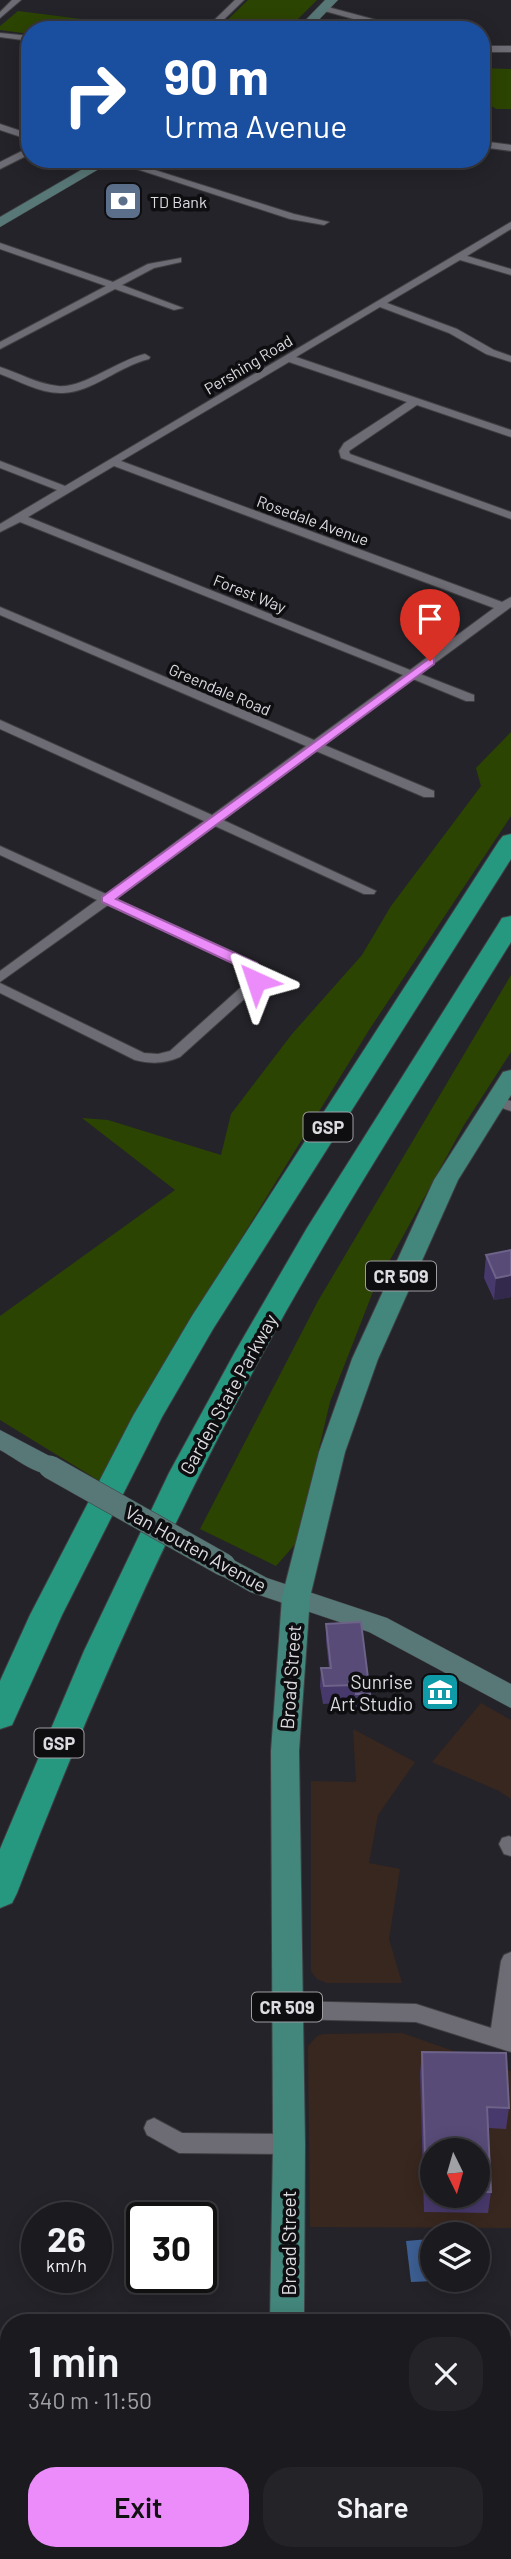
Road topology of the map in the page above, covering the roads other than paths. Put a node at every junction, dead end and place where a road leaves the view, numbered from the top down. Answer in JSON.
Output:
{"nodes":[{"id":1,"x":17,"y":0,"type":"edge"},
{"id":2,"x":240,"y":0,"type":"edge"},
{"id":3,"x":328,"y":4,"type":"edge"},
{"id":4,"x":0,"y":16,"type":"edge"},
{"id":5,"x":218,"y":21,"type":"edge"},
{"id":6,"x":311,"y":21,"type":"edge"},
{"id":7,"x":376,"y":21,"type":"edge"},
{"id":8,"x":0,"y":35,"type":"edge"},
{"id":9,"x":21,"y":38,"type":"edge"},
{"id":10,"x":490,"y":49,"type":"edge"},
{"id":11,"x":511,"y":49,"type":"edge"},
{"id":12,"x":0,"y":127,"type":"edge"},
{"id":13,"x":21,"y":134,"type":"edge"},
{"id":14,"x":490,"y":145,"type":"edge"},
{"id":15,"x":511,"y":148,"type":"edge"},
{"id":16,"x":21,"y":155,"type":"edge"},
{"id":17,"x":0,"y":166,"type":"edge"},
{"id":18,"x":95,"y":168,"type":"edge"},
{"id":19,"x":138,"y":168,"type":"edge"},
{"id":20,"x":324,"y":222,"type":"dead end"},
{"id":21,"x":0,"y":223,"type":"edge"},
{"id":22,"x":511,"y":225,"type":"edge"},
{"id":23,"x":0,"y":246,"type":"edge"},
{"id":24,"x":458,"y":256,"type":"junction"},
{"id":25,"x":178,"y":260,"type":"dead end"},
{"id":26,"x":511,"y":272,"type":"edge"},
{"id":27,"x":114,"y":285,"type":"junction"},
{"id":28,"x":380,"y":304,"type":"junction"},
{"id":29,"x":178,"y":308,"type":"dead end"},
{"id":30,"x":0,"y":346,"type":"edge"},
{"id":31,"x":145,"y":357,"type":"dead end"},
{"id":32,"x":288,"y":358,"type":"junction"},
{"id":33,"x":511,"y":359,"type":"edge"},
{"id":34,"x":0,"y":370,"type":"edge"},
{"id":35,"x":416,"y":401,"type":"junction"},
{"id":36,"x":511,"y":434,"type":"edge"},
{"id":37,"x":113,"y":462,"type":"junction"},
{"id":38,"x":0,"y":464,"type":"edge"},
{"id":39,"x":66,"y":490,"type":"junction"},
{"id":40,"x":511,"y":516,"type":"edge"},
{"id":41,"x":19,"y":517,"type":"junction"},
{"id":42,"x":0,"y":528,"type":"edge"},
{"id":43,"x":507,"y":604,"type":"edge"},
{"id":44,"x":0,"y":611,"type":"edge"},
{"id":45,"x":412,"y":675,"type":"junction"},
{"id":46,"x":470,"y":698,"type":"dead end"},
{"id":47,"x":0,"y":724,"type":"edge"},
{"id":48,"x":314,"y":747,"type":"junction"},
{"id":49,"x":429,"y":794,"type":"dead end"},
{"id":50,"x":213,"y":821,"type":"junction"},
{"id":51,"x":511,"y":841,"type":"edge"},
{"id":52,"x":0,"y":850,"type":"edge"},
{"id":53,"x":369,"y":891,"type":"dead end"},
{"id":54,"x":107,"y":900,"type":"junction"},
{"id":55,"x":511,"y":923,"type":"edge"},
{"id":56,"x":0,"y":978,"type":"edge"},
{"id":57,"x":0,"y":987,"type":"edge"},
{"id":58,"x":187,"y":1044,"type":"joint"},
{"id":59,"x":511,"y":1077,"type":"edge"},
{"id":60,"x":503,"y":1104,"type":"edge"},
{"id":61,"x":0,"y":1439,"type":"edge"},
{"id":62,"x":296,"y":1597,"type":"junction"},
{"id":63,"x":511,"y":1697,"type":"edge"},
{"id":64,"x":0,"y":1716,"type":"edge"},
{"id":65,"x":0,"y":1893,"type":"edge"},
{"id":66,"x":511,"y":1961,"type":"edge"},
{"id":67,"x":287,"y":2010,"type":"junction"},
{"id":68,"x":505,"y":2041,"type":"edge"},
{"id":69,"x":154,"y":2128,"type":"dead end"},
{"id":70,"x":289,"y":2144,"type":"junction"},
{"id":71,"x":287,"y":2314,"type":"edge"}],
"edges":[{"from":1,"to":4,"type":"street"},
{"from":2,"to":5,"type":"street"},
{"from":3,"to":6,"type":"main road"},
{"from":3,"to":7,"type":"street"},
{"from":8,"to":9,"type":"street"},
{"from":10,"to":11,"type":"street"},
{"from":12,"to":13,"type":"street"},
{"from":14,"to":15,"type":"street"},
{"from":16,"to":17,"type":"street"},
{"from":18,"to":21,"type":"main road"},
{"from":19,"to":20,"type":"street"},
{"from":22,"to":24,"type":"street","name":"Pershing Road"},
{"from":23,"to":27,"type":"street"},
{"from":24,"to":26,"type":"street"},
{"from":24,"to":28,"type":"street","name":"Pershing Road"},
{"from":25,"to":27,"type":"street"},
{"from":27,"to":29,"type":"street"},
{"from":27,"to":30,"type":"street"},
{"from":28,"to":32,"type":"street","name":"Pershing Road"},
{"from":28,"to":33,"type":"street"},
{"from":31,"to":34,"type":"street"},
{"from":32,"to":35,"type":"street"},
{"from":32,"to":37,"type":"street","name":"Pershing Road"},
{"from":35,"to":36,"type":"street"},
{"from":35,"to":40,"type":"street"},
{"from":37,"to":39,"type":"street","name":"Pershing Road"},
{"from":37,"to":43,"type":"street","name":"Rosedale Avenue"},
{"from":38,"to":39,"type":"street"},
{"from":39,"to":41,"type":"street","name":"Pershing Road"},
{"from":41,"to":42,"type":"street","name":"Pershing Road"},
{"from":41,"to":45,"type":"street","name":"Forest Way"},
{"from":43,"to":45,"type":"street"},
{"from":44,"to":48,"type":"street","name":"Greendale Road"},
{"from":45,"to":46,"type":"street","name":"Forest Way"},
{"from":45,"to":48,"type":"street"},
{"from":47,"to":50,"type":"street"},
{"from":48,"to":49,"type":"street","name":"Greendale Road"},
{"from":48,"to":50,"type":"street"},
{"from":50,"to":53,"type":"street"},
{"from":50,"to":54,"type":"street"},
{"from":51,"to":64,"type":"highway","number":"GSP"},
{"from":52,"to":54,"type":"street"},
{"from":54,"to":56,"type":"street"},
{"from":54,"to":58,"type":"street"},
{"from":55,"to":65,"type":"highway","name":"Garden State Parkway","number":"GSP"},
{"from":57,"to":58,"type":"street"},
{"from":59,"to":60,"type":"main road","name":"Broad Street","number":"CR 509"},
{"from":60,"to":62,"type":"main road","name":"Broad Street","number":"CR 509"},
{"from":61,"to":62,"type":"main road","name":"Van Houten Avenue","bridge":true},
{"from":62,"to":63,"type":"main road","name":"Van Houten Avenue"},
{"from":62,"to":67,"type":"main road","name":"Broad Street","number":"CR 509"},
{"from":66,"to":68,"type":"street"},
{"from":67,"to":68,"type":"street"},
{"from":67,"to":70,"type":"main road","name":"Broad Street","number":"CR 509"},
{"from":69,"to":70,"type":"street"},
{"from":70,"to":71,"type":"main road","name":"Broad Street","number":"CR 509"}]}
